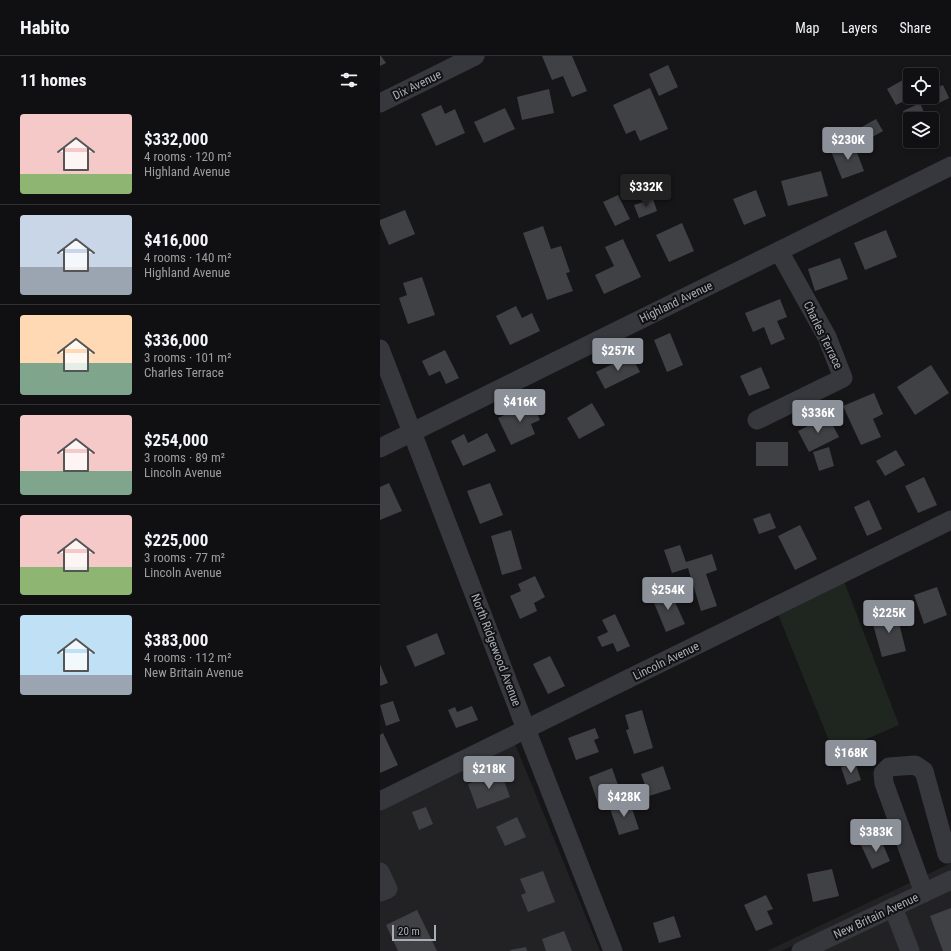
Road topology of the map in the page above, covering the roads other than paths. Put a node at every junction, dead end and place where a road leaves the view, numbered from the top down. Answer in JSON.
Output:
{"nodes":[{"id":1,"x":475,"y":56,"type":"edge"},
{"id":2,"x":380,"y":102,"type":"edge"},
{"id":3,"x":951,"y":166,"type":"edge"},
{"id":4,"x":779,"y":251,"type":"junction"},
{"id":5,"x":380,"y":349,"type":"edge"},
{"id":6,"x":757,"y":420,"type":"dead end"},
{"id":7,"x":412,"y":432,"type":"junction"},
{"id":8,"x":380,"y":448,"type":"edge"},
{"id":9,"x":951,"y":520,"type":"edge"},
{"id":10,"x":526,"y":729,"type":"junction"},
{"id":11,"x":380,"y":801,"type":"edge"},
{"id":12,"x":947,"y":854,"type":"dead end"},
{"id":13,"x":380,"y":872,"type":"edge"},
{"id":14,"x":951,"y":880,"type":"edge"},
{"id":15,"x":380,"y":892,"type":"edge"},
{"id":16,"x":924,"y":893,"type":"junction"},
{"id":17,"x":893,"y":908,"type":"junction"},
{"id":18,"x":613,"y":951,"type":"edge"},
{"id":19,"x":801,"y":951,"type":"edge"},
{"id":20,"x":910,"y":951,"type":"edge"}],
"edges":[{"from":1,"to":2,"type":"street","name":"Dix Avenue"},
{"from":3,"to":4,"type":"street","name":"Highland Avenue"},
{"from":4,"to":6,"type":"street","name":"Charles Terrace"},
{"from":4,"to":7,"type":"street","name":"Highland Avenue"},
{"from":5,"to":7,"type":"street","name":"North Ridgewood Avenue"},
{"from":7,"to":8,"type":"street","name":"Highland Avenue"},
{"from":7,"to":10,"type":"street","name":"North Ridgewood Avenue"},
{"from":9,"to":10,"type":"street","name":"Lincoln Avenue"},
{"from":10,"to":11,"type":"street","name":"Lincoln Avenue"},
{"from":10,"to":18,"type":"street","name":"North Ridgewood Avenue"},
{"from":12,"to":16,"type":"street"},
{"from":13,"to":15,"type":"street"},
{"from":14,"to":16,"type":"street","name":"New Britain Avenue"},
{"from":16,"to":17,"type":"street","name":"New Britain Avenue"},
{"from":17,"to":19,"type":"street","name":"New Britain Avenue"},
{"from":17,"to":20,"type":"street"}]}
